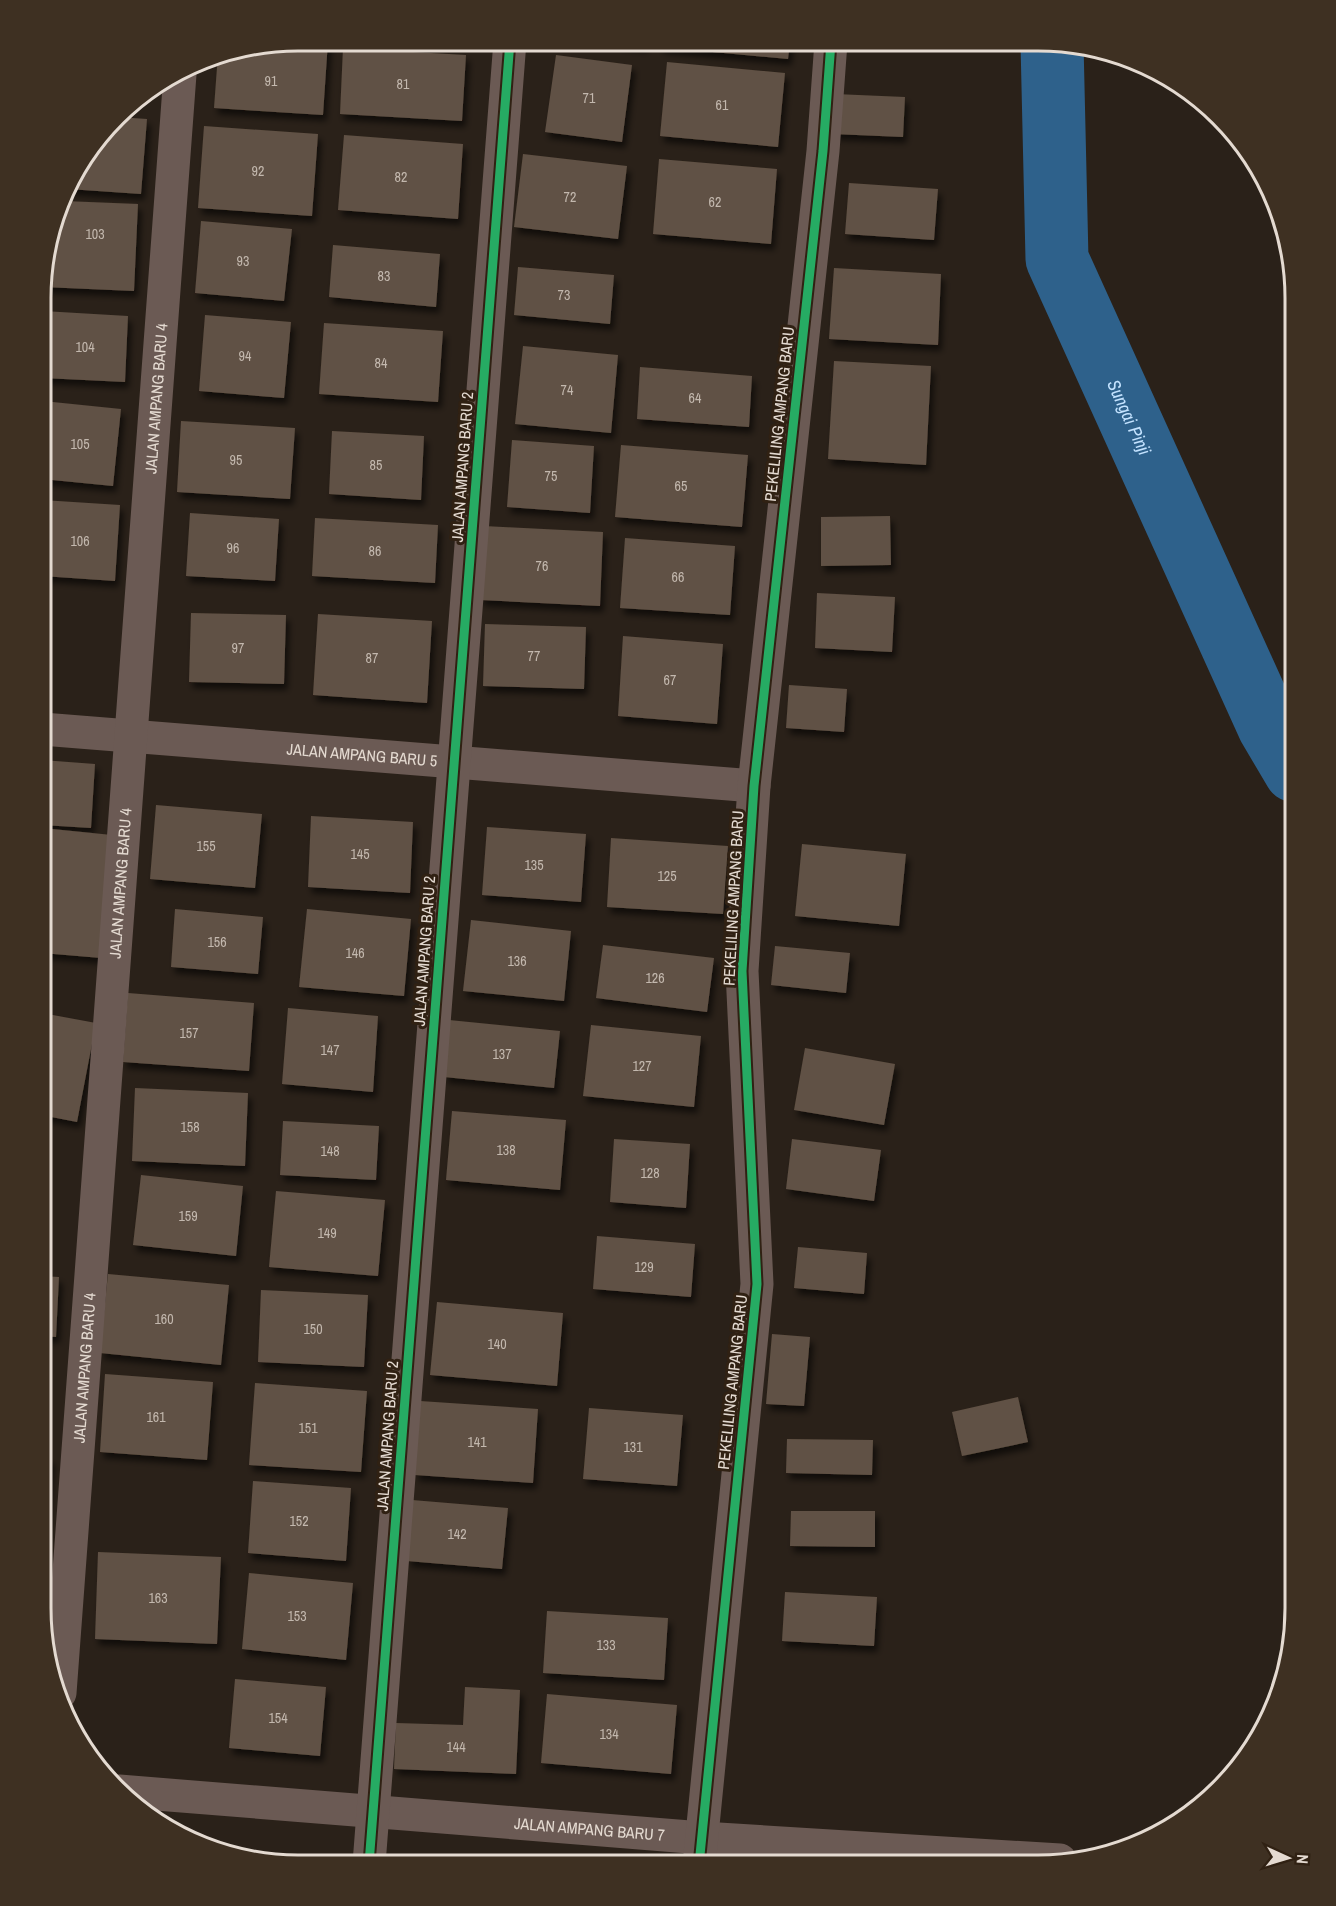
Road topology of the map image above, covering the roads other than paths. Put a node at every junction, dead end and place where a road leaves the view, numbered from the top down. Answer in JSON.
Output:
{"nodes":[{"id":1,"x":509,"y":51,"type":"edge"},
{"id":2,"x":830,"y":51,"type":"edge"},
{"id":3,"x":179,"y":81,"type":"edge"},
{"id":4,"x":51,"y":730,"type":"edge"},
{"id":5,"x":131,"y":736,"type":"junction"},
{"id":6,"x":454,"y":762,"type":"junction"},
{"id":7,"x":754,"y":786,"type":"junction"},
{"id":8,"x":61,"y":1679,"type":"edge"},
{"id":9,"x":133,"y":1792,"type":"edge"},
{"id":10,"x":373,"y":1810,"type":"junction"},
{"id":11,"x":701,"y":1851,"type":"edge"},
{"id":12,"x":370,"y":1855,"type":"edge"},
{"id":13,"x":861,"y":1855,"type":"edge"}],
"edges":[{"from":1,"to":6,"type":"street","name":"JALAN AMPANG BARU 2"},
{"from":2,"to":7,"type":"street","name":"PEKELILING AMPANG BARU"},
{"from":3,"to":5,"type":"street","name":"JALAN AMPANG BARU 4"},
{"from":4,"to":5,"type":"street","name":"JALAN AMPANG BARU 5"},
{"from":5,"to":6,"type":"street","name":"JALAN AMPANG BARU 5"},
{"from":5,"to":8,"type":"street","name":"JALAN AMPANG BARU 4"},
{"from":6,"to":7,"type":"street","name":"JALAN AMPANG BARU 5"},
{"from":6,"to":10,"type":"street","name":"JALAN AMPANG BARU 2"},
{"from":7,"to":11,"type":"street","name":"PEKELILING AMPANG BARU"},
{"from":9,"to":10,"type":"street","name":"JALAN AMPANG BARU 7"},
{"from":10,"to":11,"type":"street","name":"JALAN AMPANG BARU 7"},
{"from":10,"to":12,"type":"street","name":"JALAN AMPANG BARU 2"},
{"from":11,"to":13,"type":"street","name":"JALAN AMPANG BARU 7"}]}
